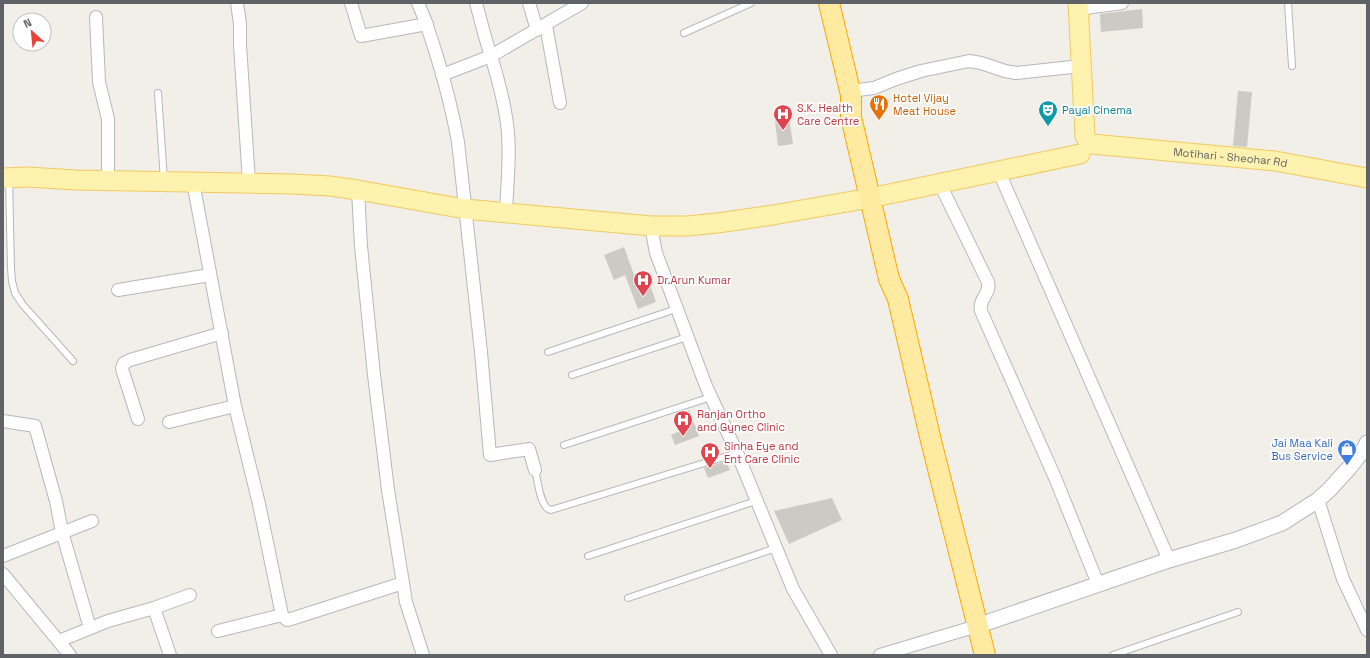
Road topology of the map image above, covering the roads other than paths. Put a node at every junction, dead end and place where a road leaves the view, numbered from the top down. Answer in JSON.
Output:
{"nodes":[{"id":1,"x":237,"y":3,"type":"edge"},
{"id":2,"x":351,"y":3,"type":"edge"},
{"id":3,"x":418,"y":3,"type":"edge"},
{"id":4,"x":476,"y":3,"type":"edge"},
{"id":5,"x":529,"y":3,"type":"edge"},
{"id":6,"x":582,"y":3,"type":"edge"},
{"id":7,"x":751,"y":3,"type":"edge"},
{"id":8,"x":829,"y":3,"type":"edge"},
{"id":9,"x":1122,"y":3,"type":"edge"},
{"id":10,"x":1288,"y":3,"type":"edge"},
{"id":11,"x":1083,"y":6,"type":"edge"},
{"id":12,"x":96,"y":17,"type":"dead end"},
{"id":13,"x":427,"y":24,"type":"junction"},
{"id":14,"x":542,"y":27,"type":"junction"},
{"id":15,"x":684,"y":33,"type":"dead end"},
{"id":16,"x":491,"y":56,"type":"junction"},
{"id":17,"x":1081,"y":66,"type":"junction"},
{"id":18,"x":1292,"y":66,"type":"dead end"},
{"id":19,"x":442,"y":75,"type":"junction"},
{"id":20,"x":158,"y":93,"type":"dead end"},
{"id":21,"x":850,"y":93,"type":"junction"},
{"id":22,"x":560,"y":103,"type":"dead end"},
{"id":23,"x":1086,"y":145,"type":"junction"},
{"id":24,"x":999,"y":172,"type":"junction"},
{"id":25,"x":6,"y":178,"type":"edge"},
{"id":26,"x":1367,"y":178,"type":"edge"},
{"id":27,"x":108,"y":180,"type":"junction"},
{"id":28,"x":164,"y":182,"type":"junction"},
{"id":29,"x":193,"y":182,"type":"junction"},
{"id":30,"x":249,"y":182,"type":"junction"},
{"id":31,"x":940,"y":184,"type":"junction"},
{"id":32,"x":358,"y":190,"type":"junction"},
{"id":33,"x":876,"y":197,"type":"junction"},
{"id":34,"x":465,"y":209,"type":"junction"},
{"id":35,"x":506,"y":213,"type":"junction"},
{"id":36,"x":651,"y":226,"type":"junction"},
{"id":37,"x":210,"y":275,"type":"junction"},
{"id":38,"x":118,"y":290,"type":"dead end"},
{"id":39,"x":676,"y":309,"type":"junction"},
{"id":40,"x":222,"y":333,"type":"junction"},
{"id":41,"x":687,"y":337,"type":"junction"},
{"id":42,"x":548,"y":352,"type":"dead end"},
{"id":43,"x":73,"y":361,"type":"dead end"},
{"id":44,"x":572,"y":375,"type":"dead end"},
{"id":45,"x":711,"y":397,"type":"junction"},
{"id":46,"x":235,"y":406,"type":"junction"},
{"id":47,"x":138,"y":419,"type":"dead end"},
{"id":48,"x":3,"y":421,"type":"edge"},
{"id":49,"x":170,"y":422,"type":"dead end"},
{"id":50,"x":564,"y":445,"type":"dead end"},
{"id":51,"x":1366,"y":446,"type":"edge"},
{"id":52,"x":737,"y":453,"type":"junction"},
{"id":53,"x":535,"y":470,"type":"joint"},
{"id":54,"x":1318,"y":500,"type":"junction"},
{"id":55,"x":756,"y":501,"type":"junction"},
{"id":56,"x":92,"y":521,"type":"dead end"},
{"id":57,"x":62,"y":532,"type":"junction"},
{"id":58,"x":776,"y":548,"type":"junction"},
{"id":59,"x":3,"y":556,"type":"edge"},
{"id":60,"x":588,"y":556,"type":"dead end"},
{"id":61,"x":1169,"y":560,"type":"junction"},
{"id":62,"x":3,"y":574,"type":"edge"},
{"id":63,"x":403,"y":583,"type":"junction"},
{"id":64,"x":1098,"y":584,"type":"junction"},
{"id":65,"x":190,"y":595,"type":"dead end"},
{"id":66,"x":628,"y":598,"type":"dead end"},
{"id":67,"x":154,"y":608,"type":"junction"},
{"id":68,"x":1238,"y":612,"type":"dead end"},
{"id":69,"x":282,"y":615,"type":"junction"},
{"id":70,"x":977,"y":626,"type":"junction"},
{"id":71,"x":90,"y":628,"type":"junction"},
{"id":72,"x":1367,"y":630,"type":"edge"},
{"id":73,"x":218,"y":631,"type":"dead end"},
{"id":74,"x":58,"y":641,"type":"junction"},
{"id":75,"x":419,"y":653,"type":"edge"},
{"id":76,"x":70,"y":655,"type":"edge"},
{"id":77,"x":170,"y":655,"type":"edge"},
{"id":78,"x":831,"y":655,"type":"edge"},
{"id":79,"x":880,"y":655,"type":"edge"},
{"id":80,"x":985,"y":655,"type":"edge"},
{"id":81,"x":1113,"y":655,"type":"edge"}],
"edges":[{"from":1,"to":30,"type":"street"},
{"from":2,"to":13,"type":"street"},
{"from":3,"to":13,"type":"street"},
{"from":4,"to":16,"type":"street"},
{"from":5,"to":14,"type":"street"},
{"from":6,"to":14,"type":"street"},
{"from":7,"to":15,"type":"lane"},
{"from":8,"to":21,"type":"highway"},
{"from":9,"to":11,"type":"street"},
{"from":10,"to":18,"type":"lane"},
{"from":11,"to":17,"type":"main road"},
{"from":12,"to":27,"type":"street"},
{"from":13,"to":19,"type":"street"},
{"from":14,"to":16,"type":"street"},
{"from":14,"to":22,"type":"street"},
{"from":16,"to":19,"type":"street"},
{"from":16,"to":35,"type":"street"},
{"from":17,"to":21,"type":"street"},
{"from":17,"to":23,"type":"main road"},
{"from":19,"to":34,"type":"street"},
{"from":20,"to":28,"type":"lane"},
{"from":21,"to":33,"type":"highway"},
{"from":23,"to":24,"type":"main road","name":"Motihari - Sheohar Rd"},
{"from":23,"to":26,"type":"main road","name":"Motihari - Sheohar Rd"},
{"from":24,"to":31,"type":"main road","name":"Motihari - Sheohar Rd"},
{"from":24,"to":61,"type":"street"},
{"from":25,"to":27,"type":"main road","name":"Motihari - Sheohar Rd"},
{"from":25,"to":43,"type":"lane"},
{"from":27,"to":28,"type":"main road","name":"Motihari - Sheohar Rd"},
{"from":28,"to":29,"type":"main road","name":"Motihari - Sheohar Rd"},
{"from":29,"to":30,"type":"main road","name":"Motihari - Sheohar Rd"},
{"from":29,"to":37,"type":"street"},
{"from":30,"to":32,"type":"main road","name":"Motihari - Sheohar Rd"},
{"from":31,"to":33,"type":"main road","name":"Motihari - Sheohar Rd"},
{"from":31,"to":64,"type":"street"},
{"from":32,"to":34,"type":"main road","name":"Motihari - Sheohar Rd"},
{"from":32,"to":63,"type":"street"},
{"from":33,"to":36,"type":"main road","name":"Motihari - Sheohar Rd"},
{"from":33,"to":70,"type":"highway"},
{"from":34,"to":35,"type":"main road","name":"Motihari - Sheohar Rd"},
{"from":34,"to":53,"type":"street"},
{"from":35,"to":36,"type":"main road","name":"Motihari - Sheohar Rd"},
{"from":36,"to":39,"type":"street"},
{"from":37,"to":38,"type":"street"},
{"from":37,"to":40,"type":"street"},
{"from":39,"to":41,"type":"street"},
{"from":39,"to":42,"type":"lane"},
{"from":40,"to":46,"type":"street"},
{"from":40,"to":47,"type":"street"},
{"from":41,"to":44,"type":"lane"},
{"from":41,"to":45,"type":"street"},
{"from":45,"to":50,"type":"lane"},
{"from":45,"to":52,"type":"street"},
{"from":46,"to":49,"type":"street"},
{"from":46,"to":69,"type":"street"},
{"from":48,"to":57,"type":"street"},
{"from":51,"to":54,"type":"street"},
{"from":52,"to":53,"type":"lane"},
{"from":52,"to":55,"type":"street"},
{"from":54,"to":61,"type":"street"},
{"from":54,"to":72,"type":"street"},
{"from":55,"to":58,"type":"street"},
{"from":55,"to":60,"type":"lane"},
{"from":56,"to":57,"type":"street"},
{"from":57,"to":59,"type":"street"},
{"from":57,"to":71,"type":"street"},
{"from":58,"to":66,"type":"lane"},
{"from":58,"to":78,"type":"street"},
{"from":61,"to":64,"type":"street"},
{"from":62,"to":74,"type":"street"},
{"from":63,"to":69,"type":"street"},
{"from":63,"to":75,"type":"street"},
{"from":64,"to":70,"type":"street"},
{"from":65,"to":67,"type":"street"},
{"from":67,"to":71,"type":"street"},
{"from":67,"to":77,"type":"street"},
{"from":68,"to":81,"type":"lane"},
{"from":69,"to":73,"type":"street"},
{"from":70,"to":79,"type":"street"},
{"from":70,"to":80,"type":"highway"},
{"from":71,"to":74,"type":"street"},
{"from":74,"to":76,"type":"street"}]}
